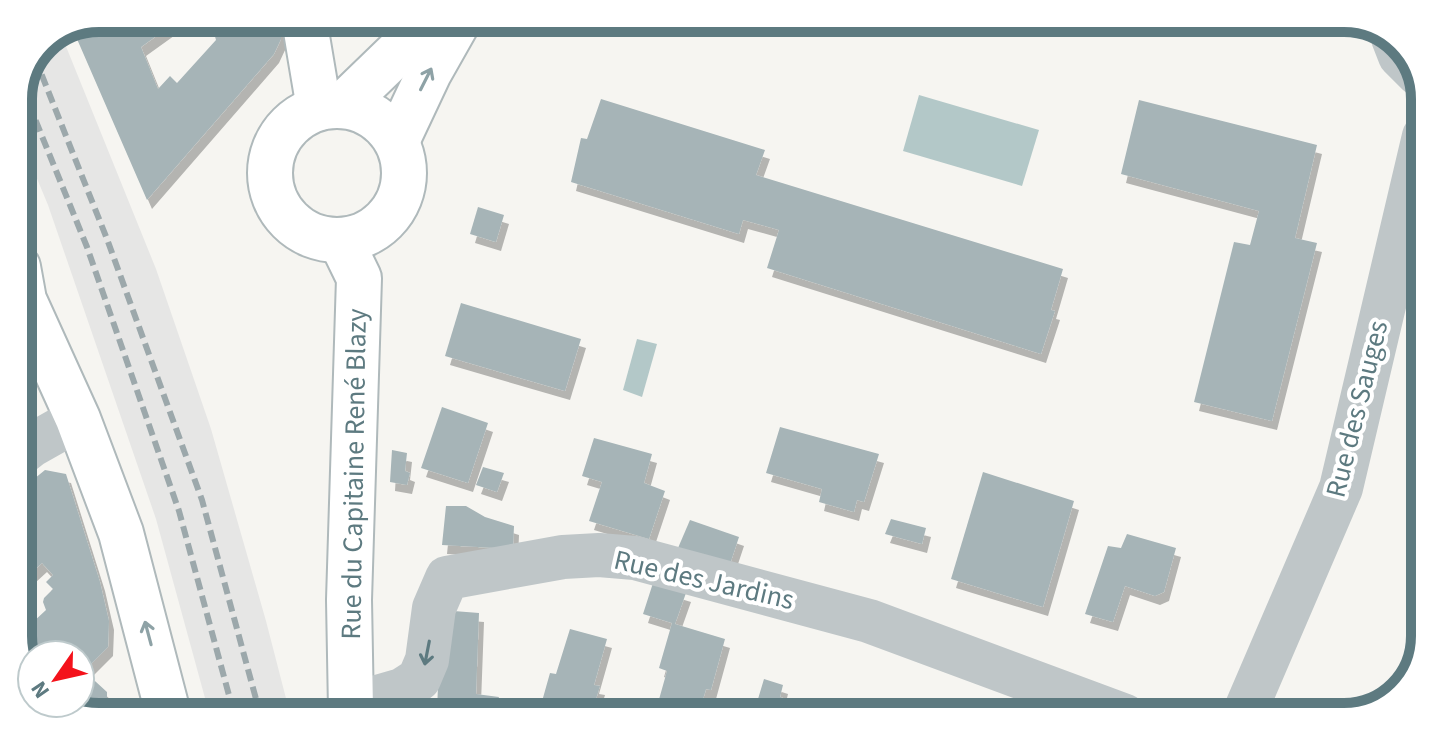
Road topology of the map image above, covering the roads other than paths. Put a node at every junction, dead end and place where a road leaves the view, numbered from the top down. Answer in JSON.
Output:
{"nodes":[{"id":1,"x":308,"y":32,"type":"edge"},
{"id":2,"x":411,"y":32,"type":"edge"},
{"id":3,"x":452,"y":32,"type":"edge"},
{"id":4,"x":331,"y":107,"type":"junction"},
{"id":5,"x":397,"y":141,"type":"junction"},
{"id":6,"x":1411,"y":198,"type":"edge"},
{"id":7,"x":341,"y":241,"type":"junction"},
{"id":8,"x":32,"y":314,"type":"edge"},
{"id":9,"x":78,"y":419,"type":"junction"},
{"id":10,"x":32,"y":445,"type":"edge"},
{"id":11,"x":165,"y":703,"type":"edge"},
{"id":12,"x":350,"y":703,"type":"edge"},
{"id":13,"x":364,"y":703,"type":"edge"},
{"id":14,"x":1090,"y":703,"type":"edge"},
{"id":15,"x":1249,"y":703,"type":"edge"}],
"edges":[{"from":1,"to":4,"type":"street"},
{"from":2,"to":4,"type":"street"},
{"from":5,"to":3,"type":"street","one_way":true},
{"from":4,"to":5,"type":"street"},
{"from":4,"to":7,"type":"street"},
{"from":5,"to":7,"type":"street"},
{"from":6,"to":15,"type":"street","name":"Rue des Sauges"},
{"from":7,"to":12,"type":"street","name":"Rue du Capitaine René Blazy"},
{"from":8,"to":9,"type":"street"},
{"from":9,"to":10,"type":"street"},
{"from":11,"to":9,"type":"street","one_way":true},
{"from":14,"to":13,"type":"street","name":"Rue des Jardins","one_way":true}]}
